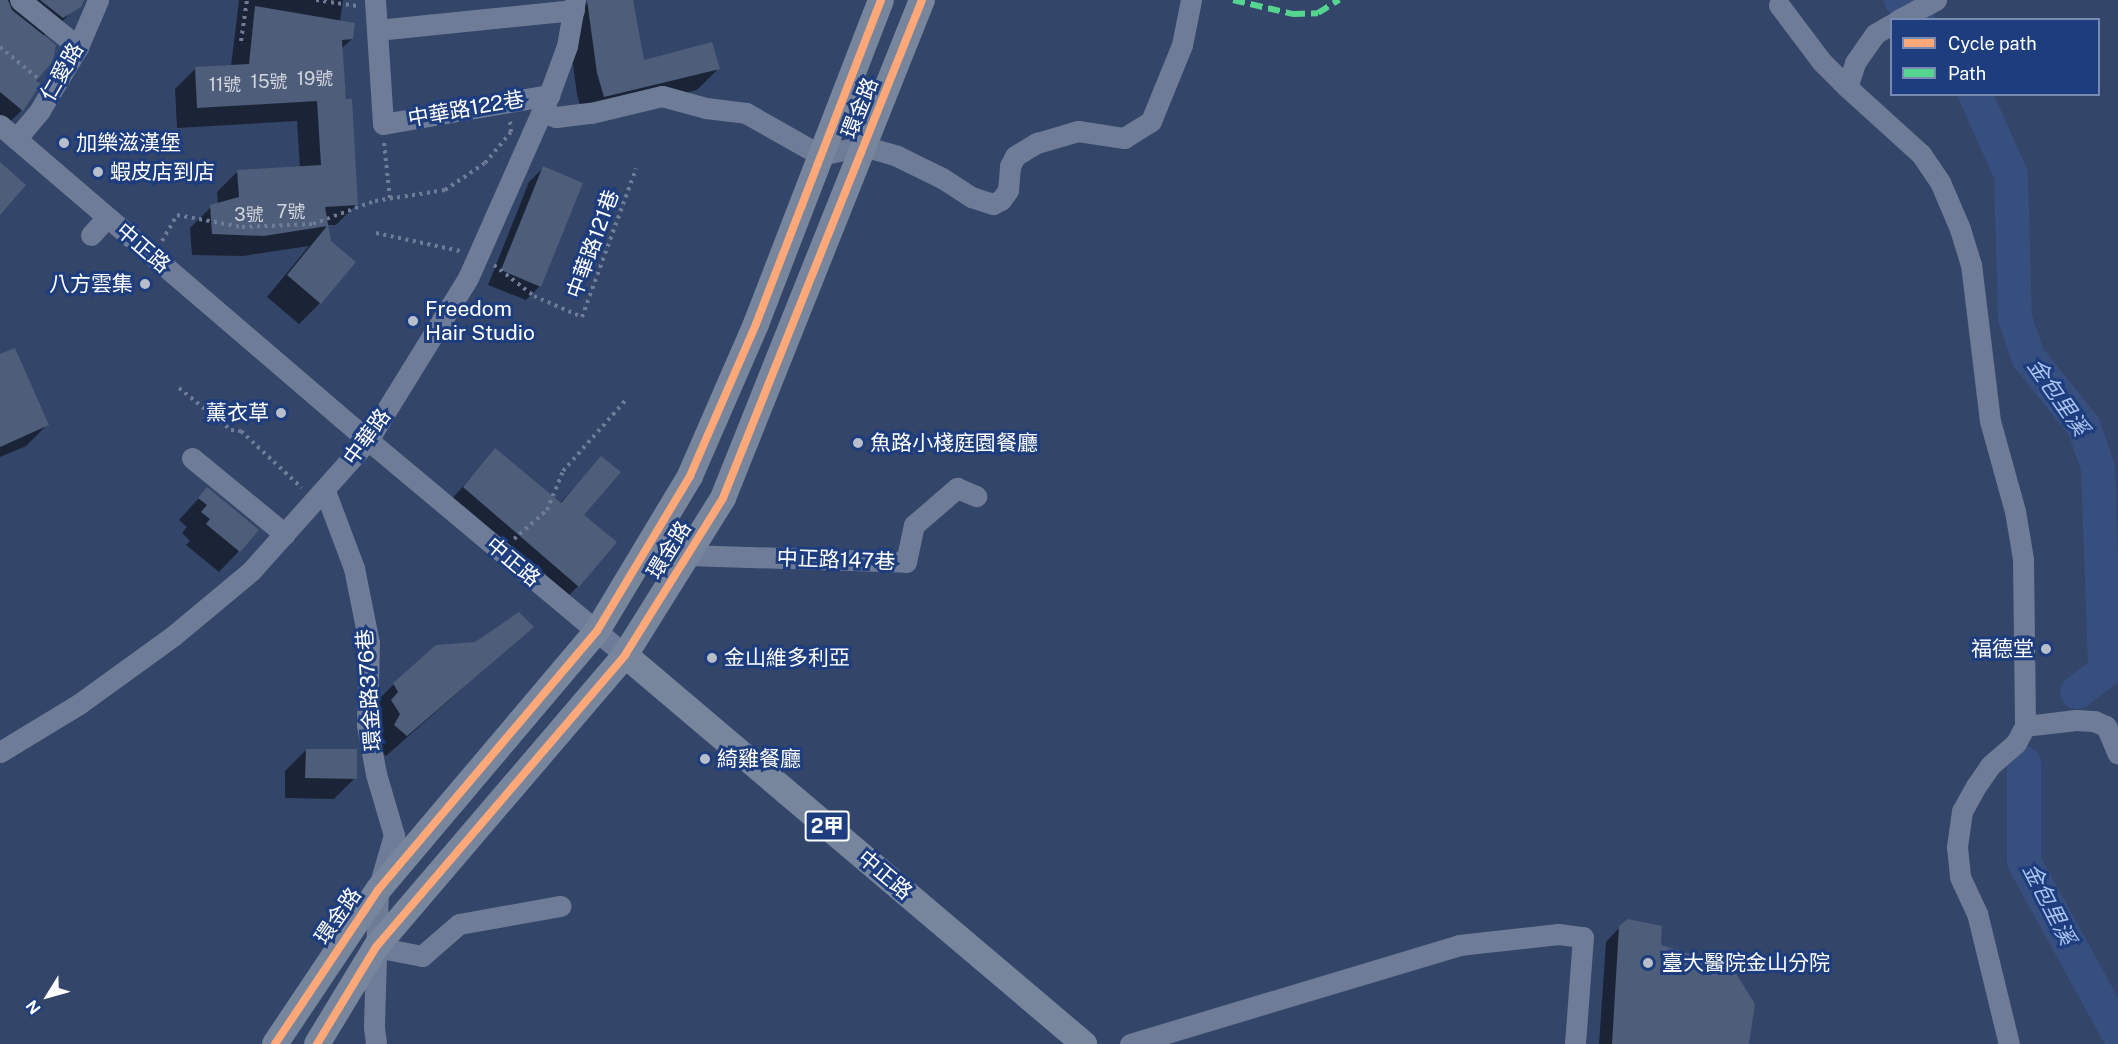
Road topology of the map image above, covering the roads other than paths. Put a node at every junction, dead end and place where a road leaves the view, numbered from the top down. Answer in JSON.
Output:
{"nodes":[{"id":1,"x":20,"y":0,"type":"edge"},
{"id":2,"x":98,"y":0,"type":"edge"},
{"id":3,"x":881,"y":0,"type":"edge"},
{"id":4,"x":922,"y":0,"type":"edge"},
{"id":5,"x":1191,"y":0,"type":"edge"},
{"id":6,"x":375,"y":4,"type":"edge"},
{"id":7,"x":1779,"y":4,"type":"dead end"},
{"id":8,"x":1928,"y":4,"type":"edge"},
{"id":9,"x":574,"y":5,"type":"edge"},
{"id":10,"x":1902,"y":18,"type":"edge"},
{"id":11,"x":1890,"y":25,"type":"edge"},
{"id":12,"x":377,"y":30,"type":"junction"},
{"id":13,"x":78,"y":47,"type":"junction"},
{"id":14,"x":1847,"y":87,"type":"junction"},
{"id":15,"x":545,"y":104,"type":"junction"},
{"id":16,"x":0,"y":125,"type":"edge"},
{"id":17,"x":16,"y":139,"type":"junction"},
{"id":18,"x":863,"y":146,"type":"junction"},
{"id":19,"x":820,"y":155,"type":"junction"},
{"id":20,"x":107,"y":217,"type":"junction"},
{"id":21,"x":91,"y":235,"type":"dead end"},
{"id":22,"x":368,"y":440,"type":"junction"},
{"id":23,"x":192,"y":458,"type":"dead end"},
{"id":24,"x":320,"y":496,"type":"junction"},
{"id":25,"x":976,"y":496,"type":"dead end"},
{"id":26,"x":285,"y":534,"type":"junction"},
{"id":27,"x":687,"y":555,"type":"junction"},
{"id":28,"x":597,"y":631,"type":"junction"},
{"id":29,"x":625,"y":655,"type":"junction"},
{"id":30,"x":2025,"y":726,"type":"junction"},
{"id":31,"x":0,"y":752,"type":"edge"},
{"id":32,"x":2118,"y":754,"type":"edge"},
{"id":33,"x":378,"y":891,"type":"junction"},
{"id":34,"x":560,"y":906,"type":"dead end"},
{"id":35,"x":375,"y":947,"type":"junction"},
{"id":36,"x":275,"y":1044,"type":"edge"},
{"id":37,"x":317,"y":1044,"type":"edge"},
{"id":38,"x":376,"y":1044,"type":"edge"},
{"id":39,"x":1084,"y":1044,"type":"edge"},
{"id":40,"x":1130,"y":1044,"type":"edge"},
{"id":41,"x":1575,"y":1044,"type":"edge"},
{"id":42,"x":2009,"y":1044,"type":"edge"}],
"edges":[{"from":1,"to":13,"type":"street"},
{"from":2,"to":13,"type":"street","name":"仁愛路"},
{"from":3,"to":19,"type":"main road","name":"環金路"},
{"from":4,"to":18,"type":"main road","name":"環金路"},
{"from":5,"to":18,"type":"street"},
{"from":6,"to":12,"type":"street"},
{"from":7,"to":14,"type":"street"},
{"from":8,"to":10,"type":"street"},
{"from":9,"to":12,"type":"street"},
{"from":9,"to":15,"type":"street","name":"中華路"},
{"from":11,"to":14,"type":"street"},
{"from":12,"to":15,"type":"street","name":"中華路122巷"},
{"from":13,"to":17,"type":"street","name":"仁愛路"},
{"from":14,"to":30,"type":"street"},
{"from":15,"to":19,"type":"street","name":"中華路122巷"},
{"from":15,"to":22,"type":"street","name":"中華路"},
{"from":16,"to":17,"type":"street","name":"中正路"},
{"from":17,"to":20,"type":"street","name":"中正路"},
{"from":18,"to":19,"type":"street"},
{"from":18,"to":27,"type":"main road","name":"環金路"},
{"from":19,"to":28,"type":"main road","name":"環金路"},
{"from":20,"to":21,"type":"street"},
{"from":20,"to":22,"type":"street","name":"中正路"},
{"from":22,"to":24,"type":"street","name":"中華路"},
{"from":22,"to":28,"type":"street","name":"中正路"},
{"from":23,"to":26,"type":"street"},
{"from":24,"to":26,"type":"street","name":"中華路"},
{"from":24,"to":33,"type":"street","name":"環金路376巷"},
{"from":25,"to":27,"type":"street","name":"中正路147巷"},
{"from":26,"to":31,"type":"street","name":"中華路"},
{"from":27,"to":29,"type":"main road","name":"環金路"},
{"from":28,"to":29,"type":"street","name":"中正路"},
{"from":28,"to":33,"type":"main road","name":"環金路"},
{"from":29,"to":35,"type":"main road","name":"環金路"},
{"from":29,"to":39,"type":"main road","name":"中正路","number":"2甲"},
{"from":30,"to":32,"type":"street"},
{"from":30,"to":42,"type":"street"},
{"from":33,"to":35,"type":"street","name":"環金路376巷"},
{"from":33,"to":36,"type":"main road","name":"環金路"},
{"from":34,"to":35,"type":"street"},
{"from":35,"to":37,"type":"main road","name":"環金路"},
{"from":35,"to":38,"type":"street","name":"環金路376巷"},
{"from":40,"to":41,"type":"street"}]}
